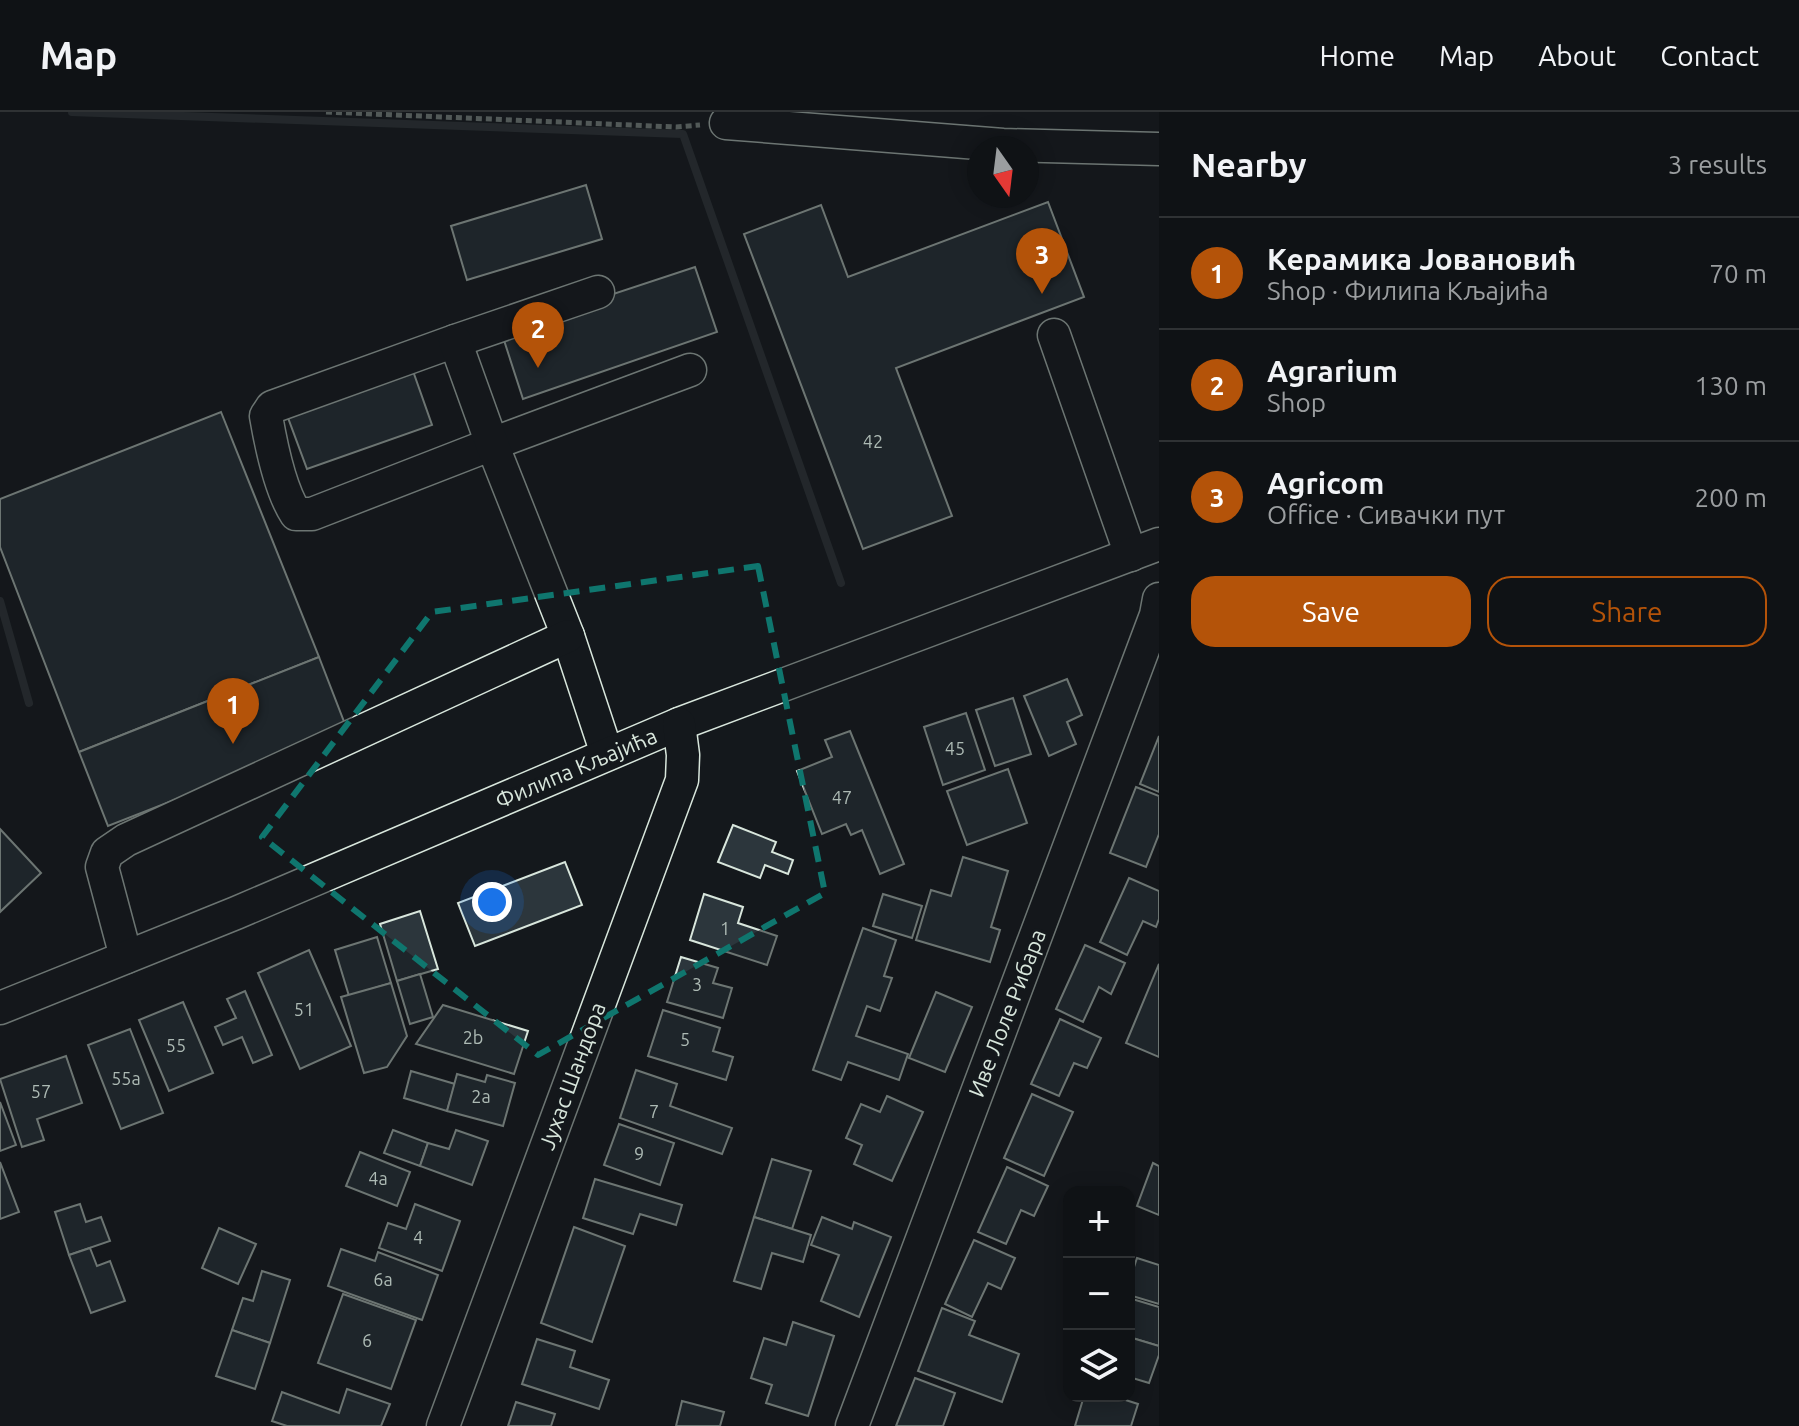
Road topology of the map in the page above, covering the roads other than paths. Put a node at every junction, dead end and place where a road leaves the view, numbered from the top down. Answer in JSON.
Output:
{"nodes":[{"id":1,"x":726,"y":123,"type":"road end"},
{"id":2,"x":1159,"y":149,"type":"edge"},
{"id":3,"x":598,"y":292,"type":"dead end"},
{"id":4,"x":1054,"y":335,"type":"dead end"},
{"id":5,"x":455,"y":341,"type":"junction"},
{"id":6,"x":690,"y":370,"type":"dead end"},
{"id":7,"x":492,"y":444,"type":"junction"},
{"id":8,"x":1145,"y":549,"type":"edge"},
{"id":9,"x":1159,"y":598,"type":"edge"},
{"id":10,"x":568,"y":636,"type":"junction"},
{"id":11,"x":679,"y":724,"type":"junction"},
{"id":12,"x":607,"y":754,"type":"junction"},
{"id":13,"x":126,"y":957,"type":"junction"},
{"id":14,"x":0,"y":1008,"type":"edge"},
{"id":15,"x":443,"y":1426,"type":"edge"},
{"id":16,"x":852,"y":1426,"type":"edge"}],
"edges":[{"from":1,"to":2,"type":"street"},
{"from":3,"to":5,"type":"street"},
{"from":4,"to":8,"type":"street","name":"Иве Лоле Рибара"},
{"from":5,"to":7,"type":"street"},
{"from":5,"to":7,"type":"street"},
{"from":6,"to":7,"type":"street"},
{"from":7,"to":10,"type":"street"},
{"from":8,"to":9,"type":"street","name":"Иве Лоле Рибара"},
{"from":8,"to":11,"type":"street","name":"Филипа Кљајића"},
{"from":9,"to":16,"type":"street","name":"Иве Лоле Рибара"},
{"from":10,"to":12,"type":"street"},
{"from":10,"to":13,"type":"street"},
{"from":11,"to":12,"type":"street","name":"Филипа Кљајића"},
{"from":11,"to":15,"type":"street","name":"Јухас Шандора"},
{"from":12,"to":13,"type":"street","name":"Филипа Кљајића"},
{"from":13,"to":14,"type":"street","name":"Филипа Кљајића"}]}
